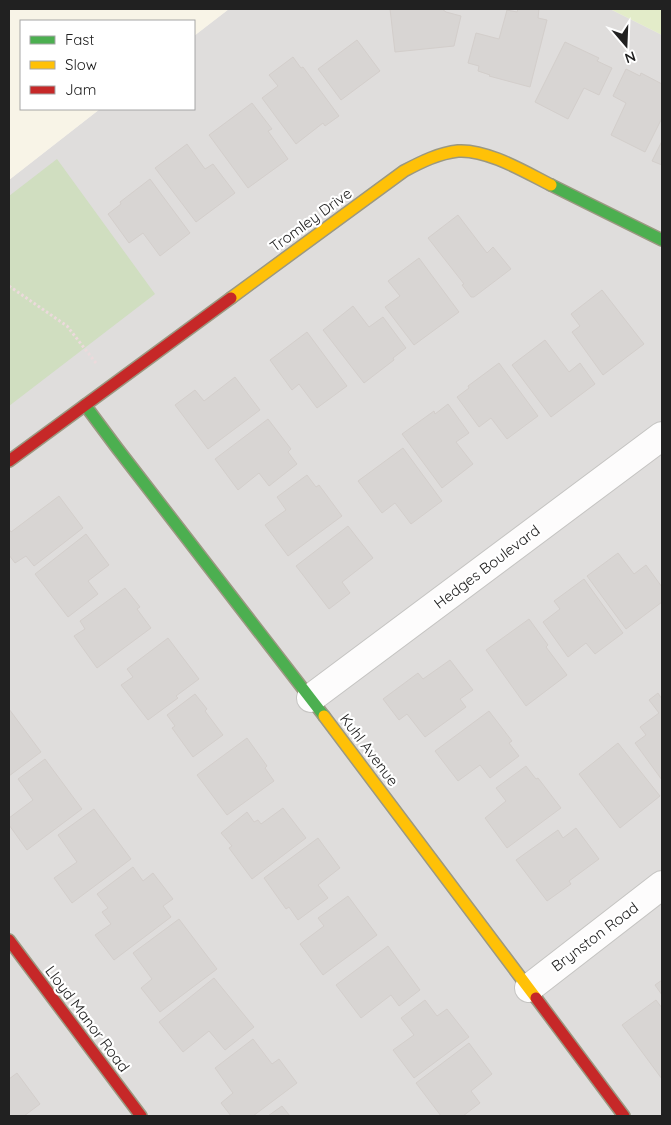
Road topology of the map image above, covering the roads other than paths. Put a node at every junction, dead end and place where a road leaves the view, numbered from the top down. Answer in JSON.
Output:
{"nodes":[{"id":1,"x":662,"y":240,"type":"edge"},
{"id":2,"x":85,"y":405,"type":"junction"},
{"id":3,"x":662,"y":436,"type":"edge"},
{"id":4,"x":9,"y":461,"type":"edge"},
{"id":5,"x":311,"y":698,"type":"junction"},
{"id":6,"x":662,"y":885,"type":"edge"},
{"id":7,"x":9,"y":940,"type":"edge"},
{"id":8,"x":529,"y":988,"type":"junction"},
{"id":9,"x":141,"y":1116,"type":"edge"},
{"id":10,"x":624,"y":1116,"type":"edge"}],
"edges":[{"from":1,"to":2,"type":"street","name":"Tromley Drive"},
{"from":2,"to":4,"type":"street","name":"Tromley Drive"},
{"from":2,"to":5,"type":"street","name":"Kuhl Avenue"},
{"from":3,"to":5,"type":"street","name":"Hedges Boulevard"},
{"from":5,"to":8,"type":"street","name":"Kuhl Avenue"},
{"from":6,"to":8,"type":"street","name":"Brynston Road"},
{"from":7,"to":9,"type":"street","name":"Lloyd Manor Road"},
{"from":8,"to":10,"type":"street","name":"Kuhl Avenue"}]}
